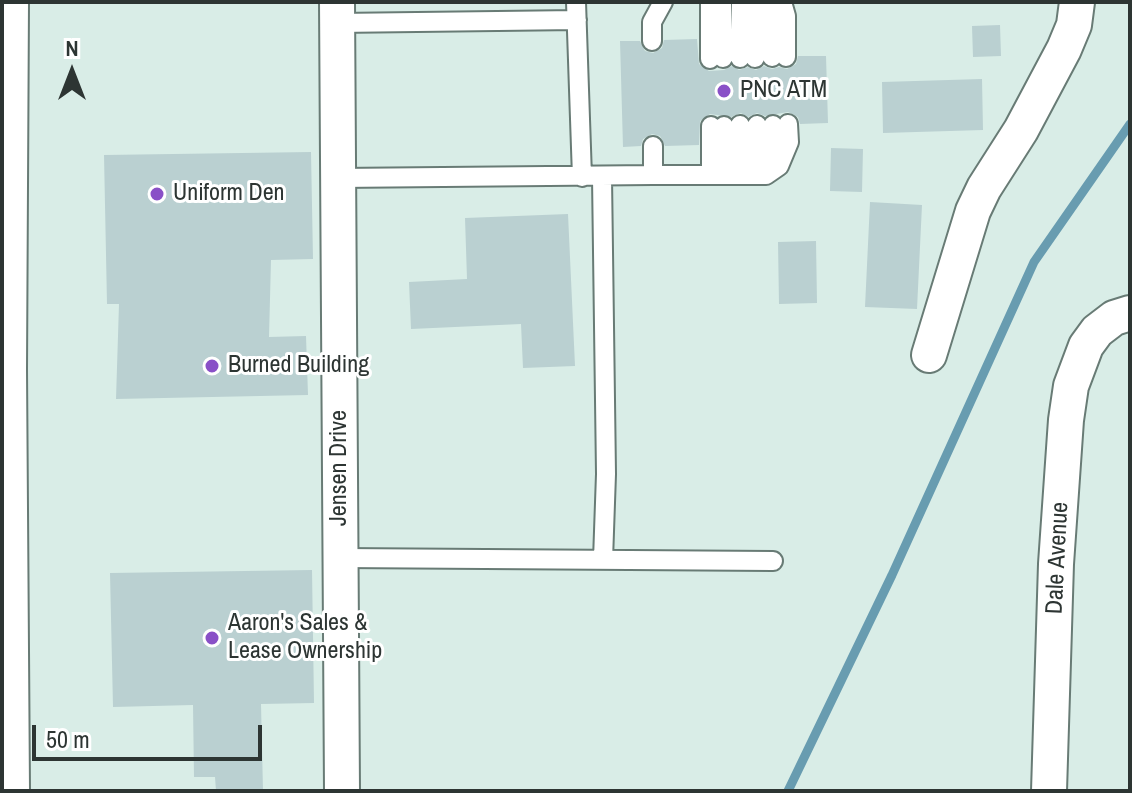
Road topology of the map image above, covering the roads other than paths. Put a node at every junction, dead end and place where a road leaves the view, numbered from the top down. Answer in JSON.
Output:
{"nodes":[{"id":1,"x":6,"y":2,"type":"edge"},
{"id":2,"x":663,"y":2,"type":"edge"},
{"id":3,"x":710,"y":2,"type":"edge"},
{"id":4,"x":722,"y":2,"type":"edge"},
{"id":5,"x":741,"y":2,"type":"edge"},
{"id":6,"x":754,"y":2,"type":"edge"},
{"id":7,"x":770,"y":2,"type":"edge"},
{"id":8,"x":782,"y":2,"type":"edge"},
{"id":9,"x":1077,"y":2,"type":"edge"},
{"id":10,"x":577,"y":11,"type":"edge"},
{"id":11,"x":337,"y":12,"type":"edge"},
{"id":12,"x":652,"y":41,"type":"dead end"},
{"id":13,"x":748,"y":58,"type":"junction"},
{"id":14,"x":749,"y":125,"type":"junction"},
{"id":15,"x":653,"y":146,"type":"dead end"},
{"id":16,"x":653,"y":175,"type":"junction"},
{"id":17,"x":738,"y":175,"type":"junction"},
{"id":18,"x":582,"y":177,"type":"junction"},
{"id":19,"x":602,"y":177,"type":"junction"},
{"id":20,"x":338,"y":178,"type":"junction"},
{"id":21,"x":1130,"y":313,"type":"edge"},
{"id":22,"x":929,"y":355,"type":"dead end"},
{"id":23,"x":3,"y":369,"type":"edge"},
{"id":24,"x":341,"y":558,"type":"junction"},
{"id":25,"x":603,"y":560,"type":"junction"},
{"id":26,"x":773,"y":561,"type":"dead end"},
{"id":27,"x":7,"y":791,"type":"edge"},
{"id":28,"x":342,"y":791,"type":"edge"},
{"id":29,"x":1049,"y":791,"type":"edge"}],
"edges":[{"from":1,"to":23,"type":"main road"},
{"from":2,"to":12,"type":"lane"},
{"from":3,"to":13,"type":"lane"},
{"from":4,"to":13,"type":"lane"},
{"from":5,"to":13,"type":"lane"},
{"from":6,"to":13,"type":"lane"},
{"from":7,"to":13,"type":"lane"},
{"from":8,"to":13,"type":"lane"},
{"from":9,"to":22,"type":"street"},
{"from":10,"to":11,"type":"lane"},
{"from":10,"to":18,"type":"lane"},
{"from":11,"to":20,"type":"street","name":"Jensen Drive"},
{"from":14,"to":17,"type":"lane"},
{"from":14,"to":17,"type":"lane"},
{"from":14,"to":17,"type":"lane"},
{"from":15,"to":16,"type":"lane"},
{"from":16,"to":17,"type":"lane"},
{"from":16,"to":19,"type":"lane"},
{"from":18,"to":19,"type":"lane"},
{"from":18,"to":20,"type":"lane"},
{"from":19,"to":25,"type":"lane"},
{"from":20,"to":24,"type":"street","name":"Jensen Drive"},
{"from":21,"to":29,"type":"street","name":"Dale Avenue"},
{"from":23,"to":27,"type":"main road"},
{"from":24,"to":25,"type":"lane"},
{"from":24,"to":28,"type":"street","name":"Jensen Drive"},
{"from":25,"to":26,"type":"lane"}]}
